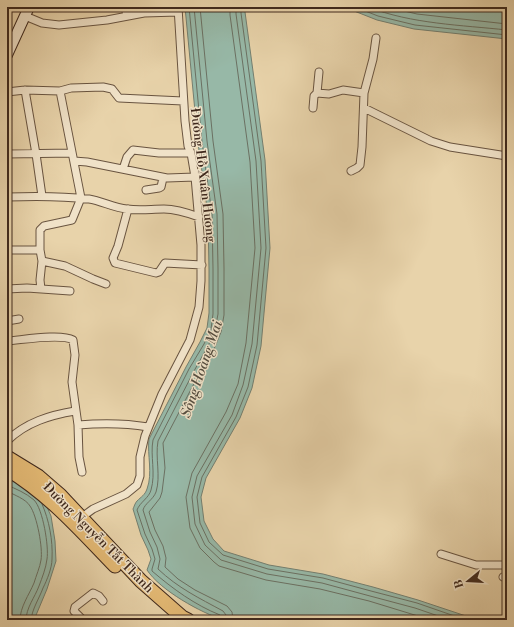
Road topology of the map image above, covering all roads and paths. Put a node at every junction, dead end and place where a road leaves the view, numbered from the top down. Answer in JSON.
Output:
{"nodes":[{"id":1,"x":125,"y":7,"type":"edge"},
{"id":2,"x":178,"y":9,"type":"edge"},
{"id":3,"x":143,"y":10,"type":"edge"},
{"id":4,"x":27,"y":12,"type":"edge"},
{"id":5,"x":127,"y":16,"type":"junction"},
{"id":6,"x":11,"y":38,"type":"edge"},
{"id":7,"x":376,"y":38,"type":"dead end"},
{"id":8,"x":7,"y":55,"type":"edge"},
{"id":9,"x":319,"y":72,"type":"dead end"},
{"id":10,"x":25,"y":90,"type":"junction"},
{"id":11,"x":60,"y":91,"type":"junction"},
{"id":12,"x":7,"y":92,"type":"edge"},
{"id":13,"x":364,"y":92,"type":"junction"},
{"id":14,"x":317,"y":93,"type":"junction"},
{"id":15,"x":183,"y":101,"type":"junction"},
{"id":16,"x":313,"y":108,"type":"dead end"},
{"id":17,"x":364,"y":108,"type":"junction"},
{"id":18,"x":191,"y":153,"type":"junction"},
{"id":19,"x":7,"y":154,"type":"edge"},
{"id":20,"x":36,"y":154,"type":"junction"},
{"id":21,"x":507,"y":156,"type":"edge"},
{"id":22,"x":73,"y":157,"type":"junction"},
{"id":23,"x":123,"y":169,"type":"junction"},
{"id":24,"x":351,"y":170,"type":"dead end"},
{"id":25,"x":195,"y":177,"type":"junction"},
{"id":26,"x":163,"y":178,"type":"junction"},
{"id":27,"x":146,"y":190,"type":"dead end"},
{"id":28,"x":42,"y":196,"type":"junction"},
{"id":29,"x":7,"y":197,"type":"edge"},
{"id":30,"x":81,"y":198,"type":"junction"},
{"id":31,"x":128,"y":209,"type":"junction"},
{"id":32,"x":199,"y":217,"type":"junction"},
{"id":33,"x":7,"y":250,"type":"edge"},
{"id":34,"x":40,"y":250,"type":"junction"},
{"id":35,"x":42,"y":261,"type":"junction"},
{"id":36,"x":202,"y":265,"type":"junction"},
{"id":37,"x":106,"y":284,"type":"dead end"},
{"id":38,"x":7,"y":289,"type":"edge"},
{"id":39,"x":41,"y":289,"type":"junction"},
{"id":40,"x":70,"y":291,"type":"dead end"},
{"id":41,"x":19,"y":319,"type":"dead end"},
{"id":42,"x":7,"y":321,"type":"edge"},
{"id":43,"x":7,"y":341,"type":"edge"},
{"id":44,"x":7,"y":383,"type":"edge"},
{"id":45,"x":7,"y":386,"type":"edge"},
{"id":46,"x":75,"y":411,"type":"junction"},
{"id":47,"x":78,"y":425,"type":"junction"},
{"id":48,"x":148,"y":427,"type":"junction"},
{"id":49,"x":7,"y":441,"type":"edge"},
{"id":50,"x":7,"y":458,"type":"edge"},
{"id":51,"x":7,"y":469,"type":"edge"},
{"id":52,"x":82,"y":472,"type":"dead end"},
{"id":53,"x":82,"y":517,"type":"junction"},
{"id":54,"x":440,"y":554,"type":"dead end"},
{"id":55,"x":507,"y":564,"type":"edge"},
{"id":56,"x":103,"y":601,"type":"dead end"},
{"id":57,"x":181,"y":619,"type":"edge"},
{"id":58,"x":83,"y":620,"type":"edge"}],
"edges":[{"from":1,"to":5,"type":"street"},
{"from":2,"to":3,"type":"street"},
{"from":2,"to":15,"type":"street","name":"Đường Hồ Xuân Hương"},
{"from":3,"to":5,"type":"street"},
{"from":4,"to":5,"type":"street"},
{"from":4,"to":6,"type":"main road"},
{"from":6,"to":8,"type":"main road"},
{"from":7,"to":13,"type":"street"},
{"from":9,"to":14,"type":"street"},
{"from":10,"to":11,"type":"street"},
{"from":10,"to":12,"type":"street"},
{"from":10,"to":20,"type":"street"},
{"from":11,"to":15,"type":"street"},
{"from":11,"to":22,"type":"street"},
{"from":13,"to":14,"type":"street"},
{"from":13,"to":17,"type":"street"},
{"from":14,"to":16,"type":"street"},
{"from":15,"to":18,"type":"street","name":"Đường Hồ Xuân Hương"},
{"from":17,"to":21,"type":"street"},
{"from":17,"to":24,"type":"street"},
{"from":18,"to":23,"type":"street"},
{"from":18,"to":25,"type":"street","name":"Đường Hồ Xuân Hương"},
{"from":19,"to":20,"type":"street"},
{"from":20,"to":22,"type":"street"},
{"from":20,"to":28,"type":"street"},
{"from":22,"to":23,"type":"street"},
{"from":22,"to":30,"type":"street"},
{"from":23,"to":26,"type":"street"},
{"from":25,"to":26,"type":"street"},
{"from":25,"to":32,"type":"street","name":"Đường Hồ Xuân Hương"},
{"from":26,"to":27,"type":"street"},
{"from":28,"to":29,"type":"street"},
{"from":28,"to":30,"type":"street"},
{"from":30,"to":31,"type":"street"},
{"from":30,"to":34,"type":"street"},
{"from":31,"to":32,"type":"street"},
{"from":31,"to":36,"type":"street"},
{"from":32,"to":36,"type":"street","name":"Đường Hồ Xuân Hương"},
{"from":33,"to":34,"type":"street"},
{"from":34,"to":35,"type":"street"},
{"from":35,"to":37,"type":"street"},
{"from":35,"to":39,"type":"street"},
{"from":36,"to":48,"type":"street","name":"Đường Hồ Xuân Hương"},
{"from":38,"to":39,"type":"street"},
{"from":39,"to":40,"type":"street"},
{"from":41,"to":42,"type":"street"},
{"from":43,"to":46,"type":"street"},
{"from":44,"to":45,"type":"street"},
{"from":46,"to":47,"type":"street"},
{"from":46,"to":49,"type":"street"},
{"from":47,"to":48,"type":"street"},
{"from":47,"to":52,"type":"street"},
{"from":48,"to":53,"type":"street","name":"Đường Hồ Xuân Hương"},
{"from":50,"to":53,"type":"highway","name":"Đường Nguyễn Tất Thành"},
{"from":51,"to":57,"type":"highway","name":"Đường Nguyễn Tất Thành"},
{"from":53,"to":57,"type":"highway","name":"Đường Nguyễn Tất Thành"},
{"from":54,"to":55,"type":"street"},
{"from":56,"to":58,"type":"street"}]}
